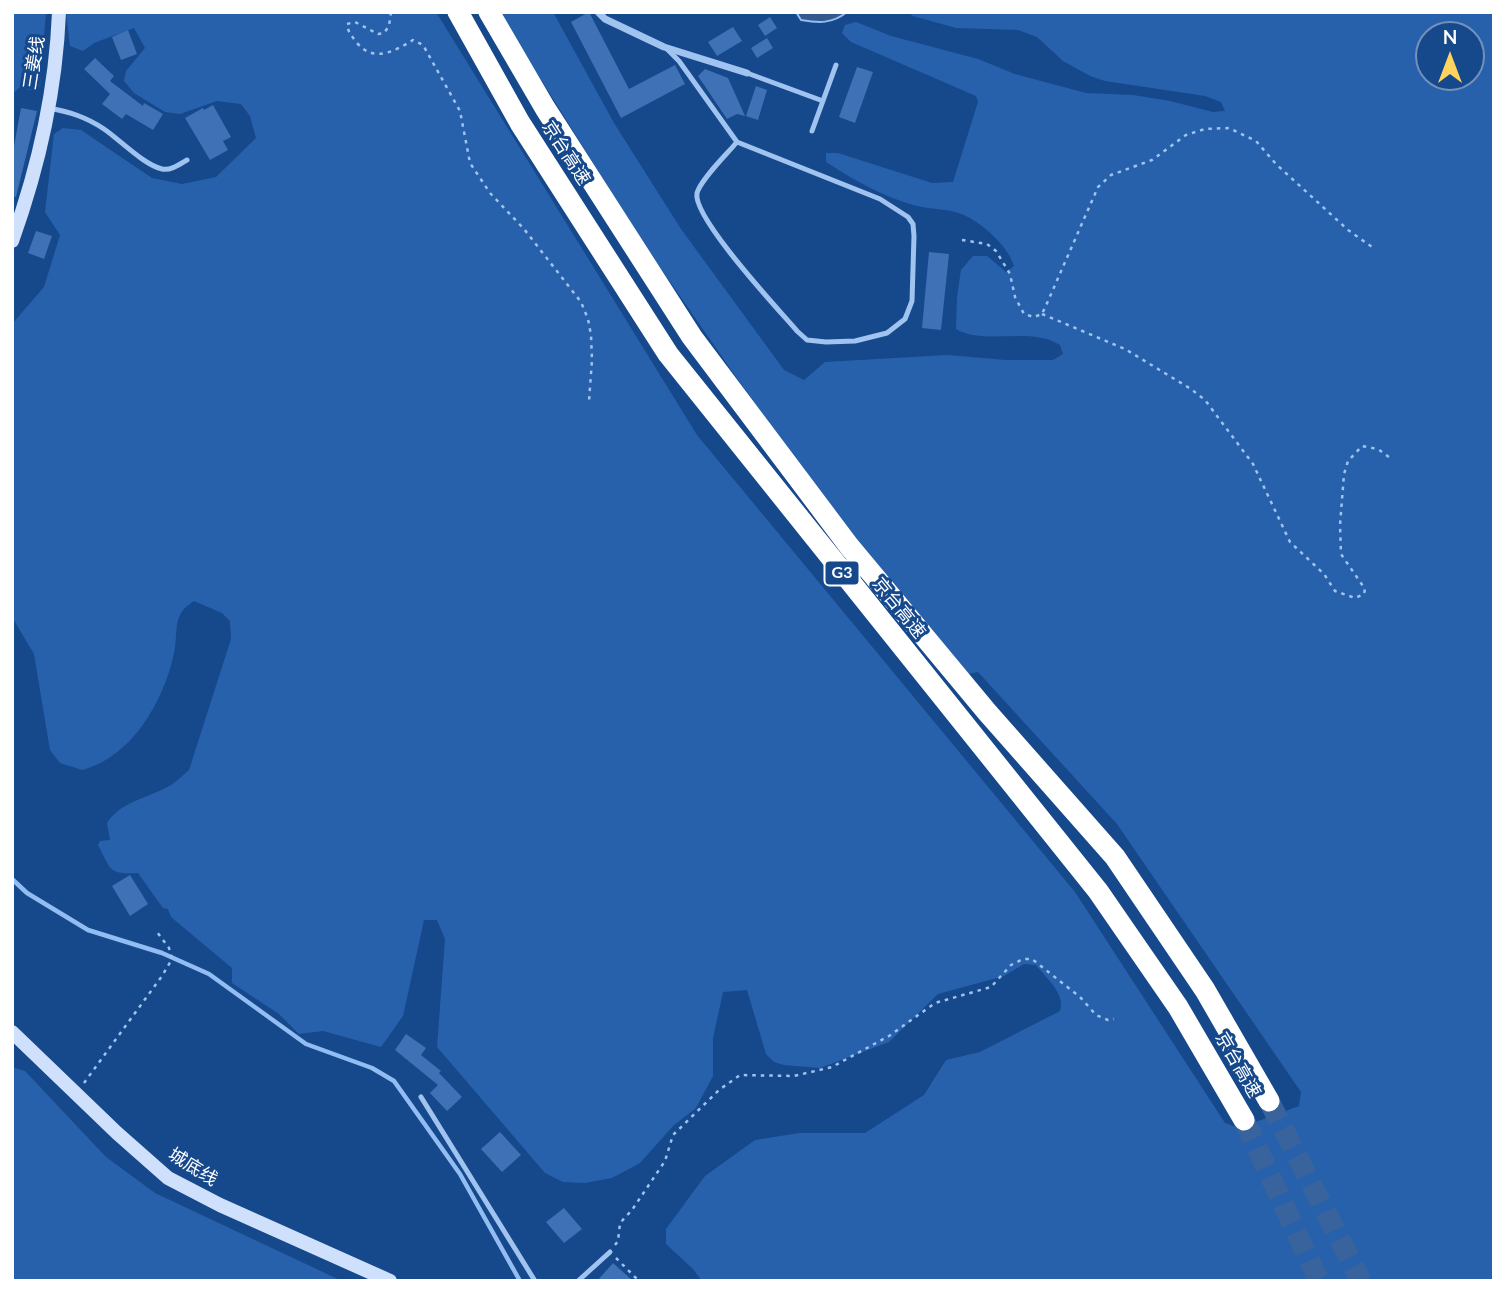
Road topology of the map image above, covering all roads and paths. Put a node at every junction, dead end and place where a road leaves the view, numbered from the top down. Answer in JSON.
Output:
{"nodes":[{"id":1,"x":60,"y":12,"type":"edge"},
{"id":2,"x":391,"y":12,"type":"edge"},
{"id":3,"x":458,"y":12,"type":"edge"},
{"id":4,"x":489,"y":12,"type":"edge"},
{"id":5,"x":598,"y":12,"type":"edge"},
{"id":6,"x":664,"y":47,"type":"junction"},
{"id":7,"x":836,"y":65,"type":"dead end"},
{"id":8,"x":747,"y":73,"type":"joint"},
{"id":9,"x":823,"y":101,"type":"junction"},
{"id":10,"x":47,"y":108,"type":"junction"},
{"id":11,"x":812,"y":131,"type":"dead end"},
{"id":12,"x":737,"y":142,"type":"junction"},
{"id":13,"x":187,"y":160,"type":"dead end"},
{"id":14,"x":962,"y":240,"type":"dead end"},
{"id":15,"x":12,"y":241,"type":"edge"},
{"id":16,"x":1371,"y":247,"type":"dead end"},
{"id":17,"x":1042,"y":314,"type":"junction"},
{"id":18,"x":589,"y":401,"type":"dead end"},
{"id":19,"x":1393,"y":460,"type":"dead end"},
{"id":20,"x":157,"y":933,"type":"dead end"},
{"id":21,"x":1114,"y":1019,"type":"dead end"},
{"id":22,"x":12,"y":1032,"type":"edge"},
{"id":23,"x":76,"y":1094,"type":"junction"},
{"id":24,"x":421,"y":1097,"type":"dead end"},
{"id":25,"x":1269,"y":1101,"type":"tunnel mouth"},
{"id":26,"x":1244,"y":1120,"type":"tunnel mouth"},
{"id":27,"x":610,"y":1251,"type":"junction"},
{"id":28,"x":390,"y":1281,"type":"edge"},
{"id":29,"x":535,"y":1281,"type":"edge"},
{"id":30,"x":578,"y":1281,"type":"edge"},
{"id":31,"x":639,"y":1281,"type":"edge"}],
"edges":[{"from":1,"to":10,"type":"main road","name":"三姜线"},
{"from":2,"to":18,"type":"path"},
{"from":3,"to":26,"type":"highway","name":"京台高速","number":"G3"},
{"from":4,"to":25,"type":"highway","name":"京台高速","number":"G3"},
{"from":5,"to":6,"type":"street"},
{"from":6,"to":8,"type":"street"},
{"from":6,"to":12,"type":"lane"},
{"from":7,"to":9,"type":"lane"},
{"from":8,"to":9,"type":"lane"},
{"from":9,"to":11,"type":"lane"},
{"from":10,"to":13,"type":"lane"},
{"from":10,"to":15,"type":"main road","name":"三姜线"},
{"from":12,"to":12,"type":"lane"},
{"from":14,"to":17,"type":"path"},
{"from":16,"to":17,"type":"path"},
{"from":17,"to":19,"type":"path"},
{"from":20,"to":23,"type":"path"},
{"from":21,"to":27,"type":"path"},
{"from":22,"to":23,"type":"main road","name":"城底线"},
{"from":23,"to":28,"type":"main road","name":"城底线"},
{"from":24,"to":29,"type":"lane"},
{"from":27,"to":30,"type":"lane"},
{"from":27,"to":31,"type":"path"}]}
